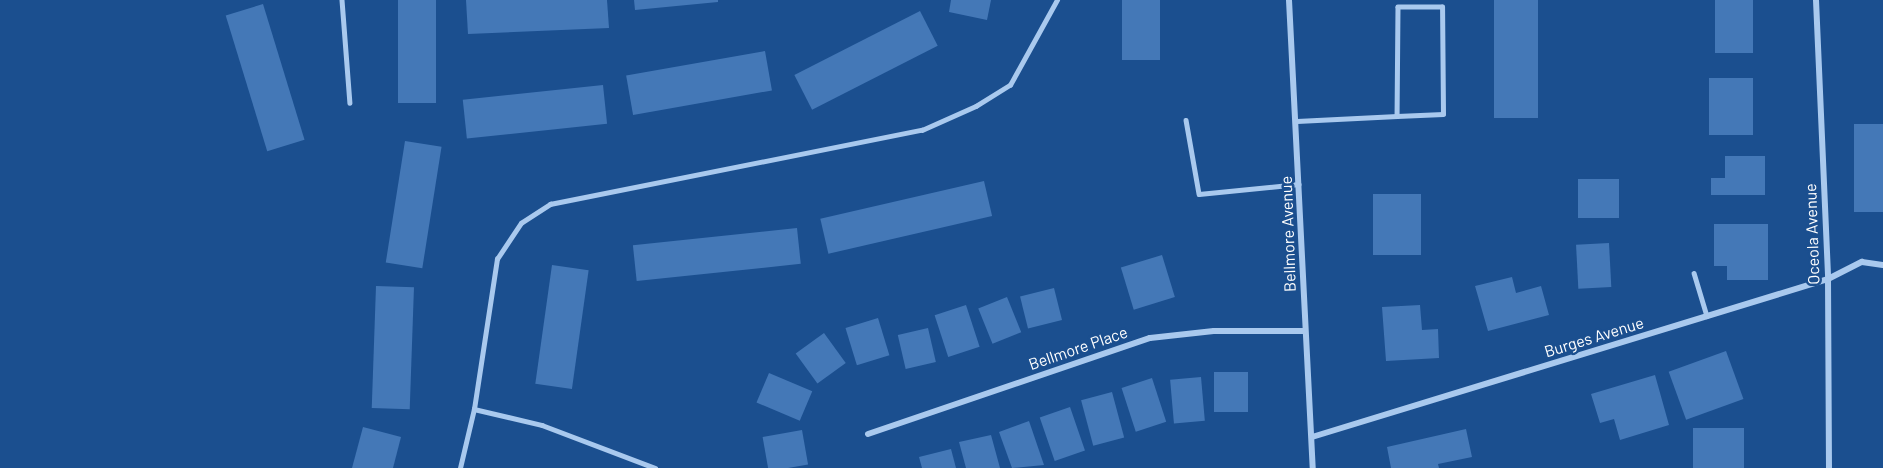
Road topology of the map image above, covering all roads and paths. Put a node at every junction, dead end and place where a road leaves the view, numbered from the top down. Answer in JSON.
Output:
{"nodes":[{"id":1,"x":342,"y":0,"type":"edge"},
{"id":2,"x":1057,"y":0,"type":"edge"},
{"id":3,"x":1289,"y":0,"type":"edge"},
{"id":4,"x":1816,"y":0,"type":"edge"},
{"id":5,"x":350,"y":103,"type":"dead end"},
{"id":6,"x":1398,"y":116,"type":"junction"},
{"id":7,"x":1186,"y":120,"type":"dead end"},
{"id":8,"x":1297,"y":121,"type":"junction"},
{"id":9,"x":1299,"y":184,"type":"junction"},
{"id":10,"x":1883,"y":265,"type":"edge"},
{"id":11,"x":1694,"y":273,"type":"dead end"},
{"id":12,"x":1828,"y":279,"type":"junction"},
{"id":13,"x":1707,"y":316,"type":"junction"},
{"id":14,"x":1305,"y":331,"type":"junction"},
{"id":15,"x":474,"y":409,"type":"junction"},
{"id":16,"x":868,"y":434,"type":"dead end"},
{"id":17,"x":1312,"y":437,"type":"junction"},
{"id":18,"x":459,"y":468,"type":"edge"},
{"id":19,"x":655,"y":468,"type":"edge"},
{"id":20,"x":1313,"y":468,"type":"edge"},
{"id":21,"x":1829,"y":468,"type":"edge"}],
"edges":[{"from":1,"to":5,"type":"lane"},
{"from":2,"to":15,"type":"lane"},
{"from":3,"to":8,"type":"street","name":"Bellmore Avenue"},
{"from":4,"to":12,"type":"street","name":"Oceola Avenue"},
{"from":6,"to":6,"type":"lane"},
{"from":6,"to":8,"type":"lane"},
{"from":7,"to":9,"type":"lane"},
{"from":8,"to":9,"type":"street","name":"Bellmore Avenue"},
{"from":9,"to":14,"type":"street","name":"Bellmore Avenue"},
{"from":10,"to":12,"type":"street","name":"Burges Avenue"},
{"from":11,"to":13,"type":"lane"},
{"from":12,"to":13,"type":"street","name":"Burges Avenue"},
{"from":12,"to":21,"type":"street","name":"Oceola Avenue"},
{"from":13,"to":17,"type":"street","name":"Burges Avenue"},
{"from":14,"to":16,"type":"street","name":"Bellmore Place"},
{"from":14,"to":17,"type":"street","name":"Bellmore Avenue"},
{"from":15,"to":18,"type":"lane"},
{"from":15,"to":19,"type":"lane"},
{"from":17,"to":20,"type":"street","name":"Bellmore Avenue"}]}
